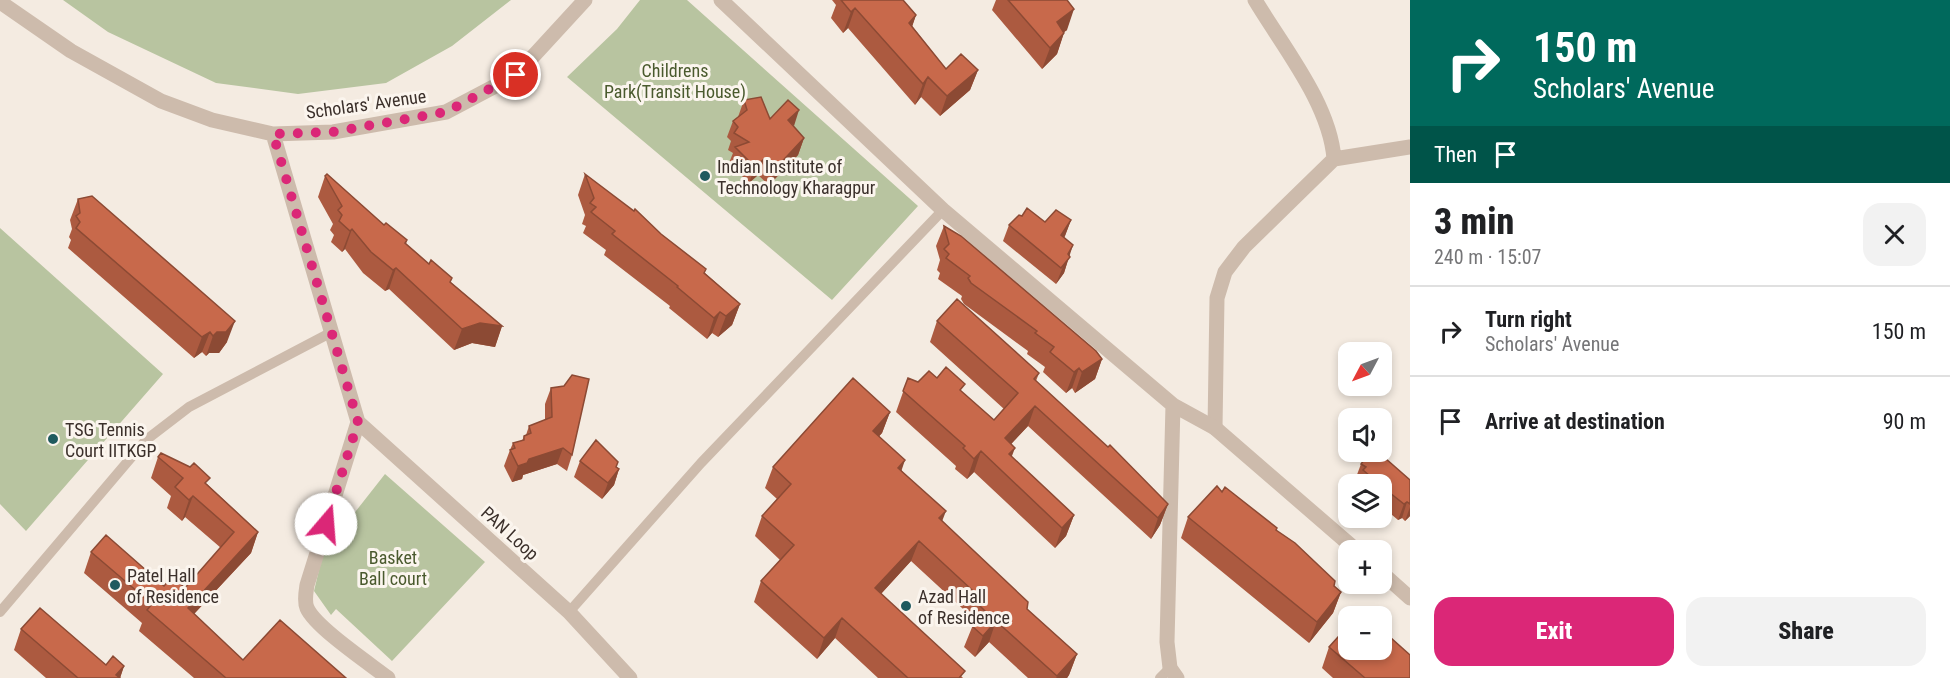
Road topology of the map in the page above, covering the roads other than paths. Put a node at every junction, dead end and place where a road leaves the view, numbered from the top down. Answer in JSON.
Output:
{"nodes":[{"id":1,"x":585,"y":0,"type":"edge"},
{"id":2,"x":720,"y":0,"type":"edge"},
{"id":3,"x":1255,"y":0,"type":"edge"},
{"id":4,"x":0,"y":2,"type":"edge"},
{"id":5,"x":273,"y":134,"type":"junction"},
{"id":6,"x":1410,"y":147,"type":"edge"},
{"id":7,"x":1334,"y":159,"type":"junction"},
{"id":8,"x":943,"y":210,"type":"junction"},
{"id":9,"x":332,"y":332,"type":"junction"},
{"id":10,"x":1173,"y":405,"type":"junction"},
{"id":11,"x":358,"y":422,"type":"junction"},
{"id":12,"x":1215,"y":428,"type":"junction"},
{"id":13,"x":1344,"y":540,"type":"edge"},
{"id":14,"x":1392,"y":582,"type":"edge"},
{"id":15,"x":1410,"y":598,"type":"edge"},
{"id":16,"x":0,"y":612,"type":"edge"},
{"id":17,"x":569,"y":612,"type":"junction"},
{"id":18,"x":1169,"y":674,"type":"edge"},
{"id":19,"x":388,"y":678,"type":"edge"},
{"id":20,"x":630,"y":678,"type":"edge"}],
"edges":[{"from":1,"to":5,"type":"street","name":"Scholars' Avenue"},
{"from":2,"to":8,"type":"street"},
{"from":3,"to":7,"type":"street"},
{"from":4,"to":5,"type":"street","name":"Scholars' Avenue"},
{"from":5,"to":9,"type":"street"},
{"from":6,"to":7,"type":"street"},
{"from":7,"to":12,"type":"street"},
{"from":8,"to":10,"type":"street"},
{"from":8,"to":17,"type":"lane"},
{"from":9,"to":11,"type":"street"},
{"from":9,"to":16,"type":"lane"},
{"from":10,"to":12,"type":"street"},
{"from":10,"to":18,"type":"street"},
{"from":11,"to":17,"type":"street","name":"PAN Loop"},
{"from":11,"to":19,"type":"street"},
{"from":12,"to":13,"type":"street"},
{"from":14,"to":15,"type":"street"},
{"from":17,"to":20,"type":"street","name":"PAN Loop"}]}
